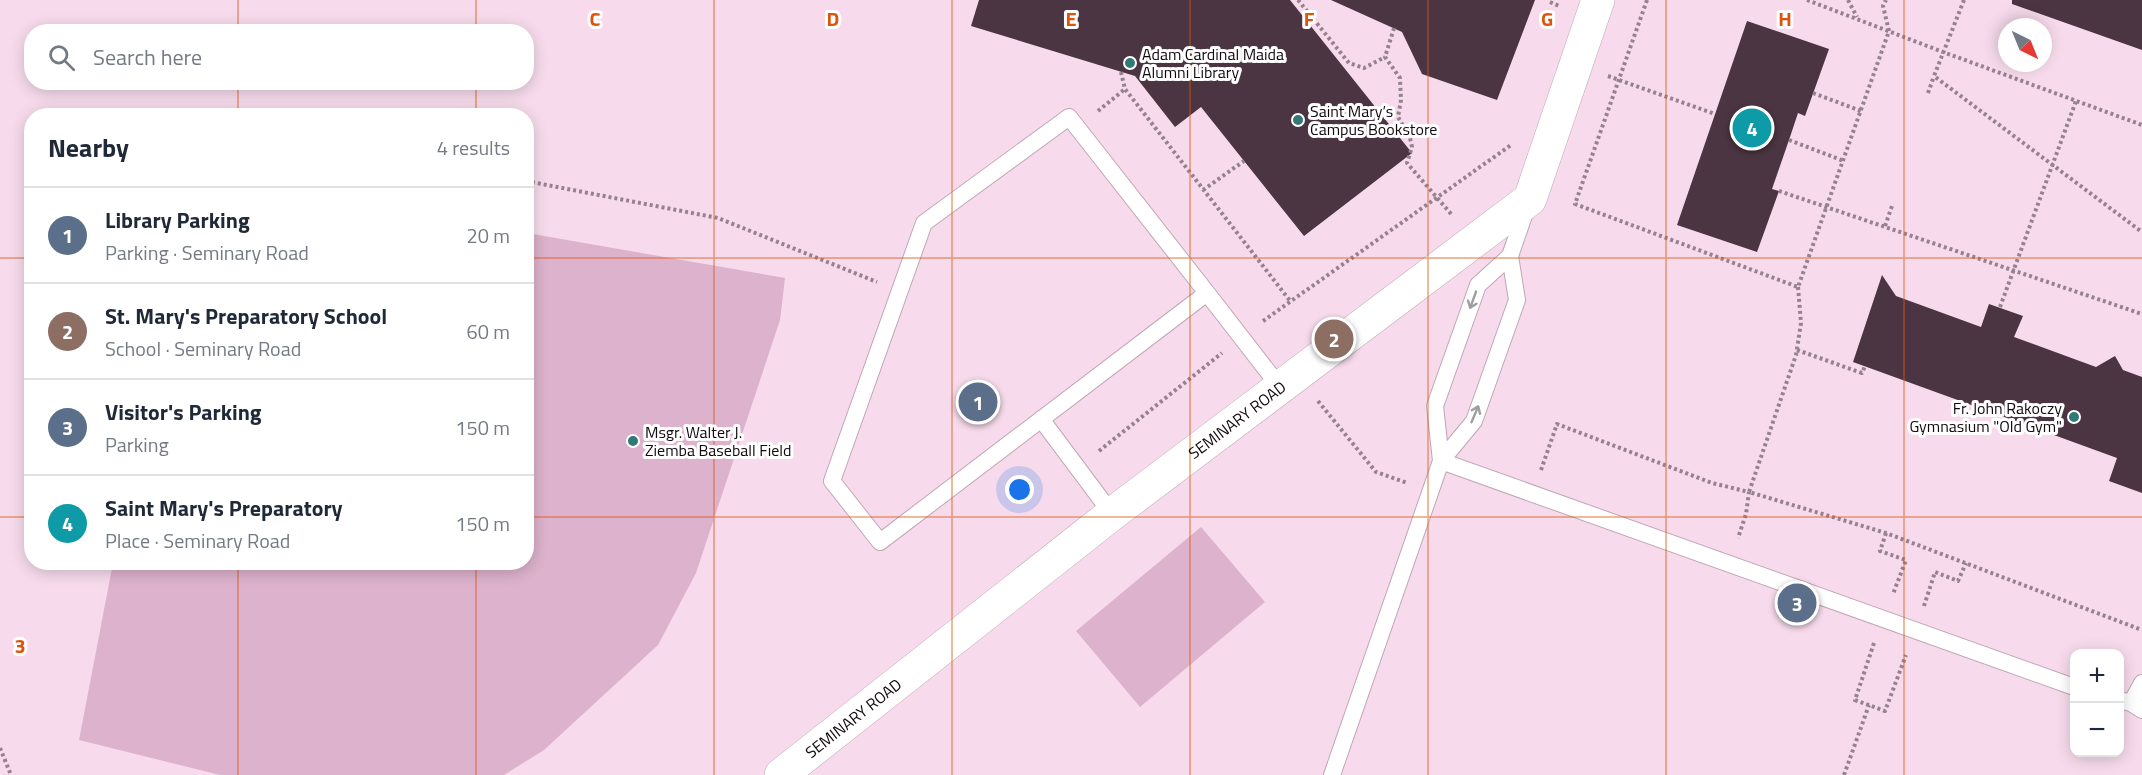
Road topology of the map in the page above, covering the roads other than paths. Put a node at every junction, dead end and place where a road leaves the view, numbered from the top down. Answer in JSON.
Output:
{"nodes":[{"id":1,"x":1598,"y":0,"type":"edge"},
{"id":2,"x":1530,"y":199,"type":"junction"},
{"id":3,"x":1510,"y":256,"type":"junction"},
{"id":4,"x":1207,"y":293,"type":"junction"},
{"id":5,"x":1288,"y":380,"type":"junction"},
{"id":6,"x":1041,"y":419,"type":"junction"},
{"id":7,"x":1441,"y":461,"type":"junction"},
{"id":8,"x":1112,"y":514,"type":"junction"},
{"id":9,"x":2142,"y":683,"type":"edge"},
{"id":10,"x":2070,"y":686,"type":"edge"},
{"id":11,"x":2131,"y":704,"type":"edge"},
{"id":12,"x":781,"y":775,"type":"edge"},
{"id":13,"x":1332,"y":775,"type":"edge"}],
"edges":[{"from":1,"to":2,"type":"street"},
{"from":2,"to":3,"type":"lane"},
{"from":2,"to":5,"type":"street","name":"SEMINARY ROAD"},
{"from":7,"to":3,"type":"lane","one_way":true},
{"from":3,"to":7,"type":"lane","one_way":true},
{"from":4,"to":5,"type":"lane"},
{"from":4,"to":6,"type":"lane"},
{"from":4,"to":6,"type":"lane"},
{"from":5,"to":8,"type":"street","name":"SEMINARY ROAD"},
{"from":6,"to":8,"type":"lane"},
{"from":7,"to":10,"type":"lane"},
{"from":7,"to":13,"type":"lane"},
{"from":8,"to":12,"type":"street","name":"SEMINARY ROAD"},
{"from":9,"to":11,"type":"lane"}]}
